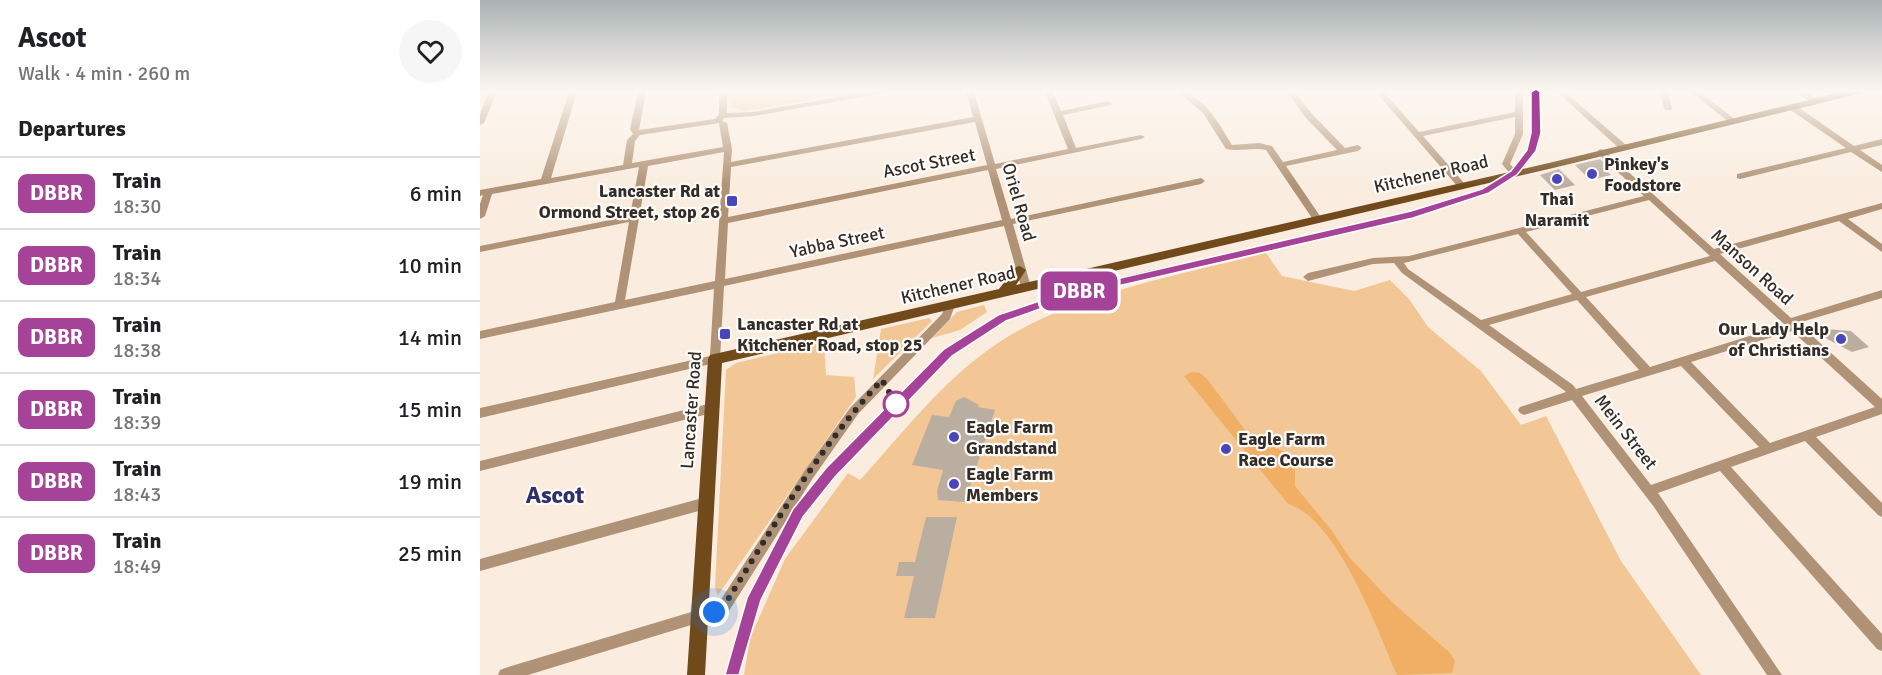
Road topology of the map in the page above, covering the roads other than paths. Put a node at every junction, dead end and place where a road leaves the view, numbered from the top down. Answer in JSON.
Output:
{"nodes":[{"id":1,"x":563,"y":124,"type":"edge"},
{"id":2,"x":635,"y":124,"type":"edge"},
{"id":3,"x":694,"y":124,"type":"edge"},
{"id":4,"x":727,"y":124,"type":"edge"},
{"id":5,"x":953,"y":124,"type":"edge"},
{"id":6,"x":979,"y":124,"type":"edge"},
{"id":7,"x":1062,"y":124,"type":"edge"},
{"id":8,"x":1214,"y":124,"type":"edge"},
{"id":9,"x":1316,"y":124,"type":"edge"},
{"id":10,"x":1408,"y":124,"type":"edge"},
{"id":11,"x":1473,"y":124,"type":"edge"},
{"id":12,"x":1519,"y":124,"type":"edge"},
{"id":13,"x":1597,"y":124,"type":"edge"},
{"id":14,"x":1722,"y":124,"type":"edge"},
{"id":15,"x":1816,"y":124,"type":"edge"},
{"id":16,"x":637,"y":133,"type":"junction"},
{"id":17,"x":1418,"y":135,"type":"junction"},
{"id":18,"x":1141,"y":137,"type":"dead end"},
{"id":19,"x":1882,"y":142,"type":"edge"},
{"id":20,"x":1623,"y":147,"type":"junction"},
{"id":21,"x":1358,"y":148,"type":"dead end"},
{"id":22,"x":1852,"y":148,"type":"junction"},
{"id":23,"x":728,"y":149,"type":"junction"},
{"id":24,"x":1073,"y":151,"type":"junction"},
{"id":25,"x":1343,"y":151,"type":"junction"},
{"id":26,"x":1601,"y":152,"type":"junction"},
{"id":27,"x":644,"y":164,"type":"junction"},
{"id":28,"x":727,"y":165,"type":"junction"},
{"id":29,"x":1280,"y":165,"type":"junction"},
{"id":30,"x":627,"y":167,"type":"junction"},
{"id":31,"x":992,"y":167,"type":"junction"},
{"id":32,"x":1882,"y":169,"type":"edge"},
{"id":33,"x":1514,"y":173,"type":"junction"},
{"id":34,"x":1740,"y":177,"type":"dead end"},
{"id":35,"x":1201,"y":181,"type":"dead end"},
{"id":36,"x":545,"y":182,"type":"junction"},
{"id":37,"x":1461,"y":185,"type":"junction"},
{"id":38,"x":484,"y":192,"type":"edge"},
{"id":39,"x":1651,"y":197,"type":"junction"},
{"id":40,"x":1882,"y":206,"type":"edge"},
{"id":41,"x":480,"y":216,"type":"edge"},
{"id":42,"x":634,"y":218,"type":"junction"},
{"id":43,"x":1841,"y":218,"type":"junction"},
{"id":44,"x":1317,"y":219,"type":"junction"},
{"id":45,"x":724,"y":221,"type":"junction"},
{"id":46,"x":1008,"y":222,"type":"junction"},
{"id":47,"x":1519,"y":230,"type":"junction"},
{"id":48,"x":480,"y":249,"type":"edge"},
{"id":49,"x":1882,"y":249,"type":"edge"},
{"id":50,"x":1715,"y":255,"type":"junction"},
{"id":51,"x":1397,"y":260,"type":"junction"},
{"id":52,"x":1020,"y":270,"type":"junction"},
{"id":53,"x":1308,"y":277,"type":"dead end"},
{"id":54,"x":720,"y":284,"type":"junction"},
{"id":55,"x":1026,"y":287,"type":"junction"},
{"id":56,"x":1003,"y":292,"type":"junction"},
{"id":57,"x":1882,"y":294,"type":"edge"},
{"id":58,"x":1578,"y":296,"type":"junction"},
{"id":59,"x":950,"y":305,"type":"junction"},
{"id":60,"x":619,"y":306,"type":"junction"},
{"id":61,"x":1479,"y":324,"type":"junction"},
{"id":62,"x":1792,"y":324,"type":"junction"},
{"id":63,"x":480,"y":335,"type":"edge"},
{"id":64,"x":715,"y":359,"type":"junction"},
{"id":65,"x":1683,"y":361,"type":"junction"},
{"id":66,"x":1648,"y":372,"type":"junction"},
{"id":67,"x":1575,"y":394,"type":"junction"},
{"id":68,"x":712,"y":408,"type":"junction"},
{"id":69,"x":1882,"y":408,"type":"edge"},
{"id":70,"x":1524,"y":410,"type":"dead end"},
{"id":71,"x":480,"y":413,"type":"edge"},
{"id":72,"x":1807,"y":435,"type":"junction"},
{"id":73,"x":1768,"y":449,"type":"junction"},
{"id":74,"x":1722,"y":465,"type":"junction"},
{"id":75,"x":480,"y":466,"type":"edge"},
{"id":76,"x":1648,"y":490,"type":"junction"},
{"id":77,"x":706,"y":503,"type":"junction"},
{"id":78,"x":1882,"y":511,"type":"edge"},
{"id":79,"x":480,"y":565,"type":"edge"},
{"id":80,"x":699,"y":617,"type":"junction"},
{"id":81,"x":1882,"y":644,"type":"edge"},
{"id":82,"x":505,"y":675,"type":"edge"},
{"id":83,"x":696,"y":675,"type":"edge"},
{"id":84,"x":1775,"y":675,"type":"edge"}],
"edges":[{"from":1,"to":36,"type":"street"},
{"from":2,"to":16,"type":"street"},
{"from":3,"to":16,"type":"street"},
{"from":4,"to":23,"type":"street","name":"Lancaster Road"},
{"from":5,"to":28,"type":"street"},
{"from":6,"to":31,"type":"street","name":"Oriel Road"},
{"from":7,"to":24,"type":"street"},
{"from":8,"to":29,"type":"street"},
{"from":9,"to":25,"type":"street"},
{"from":10,"to":17,"type":"street"},
{"from":11,"to":17,"type":"street"},
{"from":12,"to":33,"type":"street"},
{"from":13,"to":20,"type":"street"},
{"from":14,"to":20,"type":"main road","name":"Kitchener Road"},
{"from":15,"to":22,"type":"street"},
{"from":16,"to":30,"type":"street"},
{"from":17,"to":37,"type":"street"},
{"from":18,"to":24,"type":"street","name":"Ascot Street"},
{"from":19,"to":22,"type":"street"},
{"from":20,"to":26,"type":"main road","name":"Kitchener Road"},
{"from":21,"to":25,"type":"street"},
{"from":22,"to":32,"type":"street"},
{"from":22,"to":34,"type":"street"},
{"from":23,"to":27,"type":"street"},
{"from":23,"to":28,"type":"street","name":"Lancaster Road"},
{"from":24,"to":31,"type":"street","name":"Ascot Street"},
{"from":25,"to":29,"type":"street"},
{"from":26,"to":33,"type":"main road","name":"Kitchener Road"},
{"from":26,"to":39,"type":"street","name":"Manson Road"},
{"from":27,"to":30,"type":"street"},
{"from":27,"to":42,"type":"street"},
{"from":28,"to":45,"type":"street","name":"Lancaster Road"},
{"from":29,"to":44,"type":"street"},
{"from":30,"to":36,"type":"street"},
{"from":31,"to":45,"type":"street","name":"Ascot Street"},
{"from":31,"to":46,"type":"street","name":"Oriel Road"},
{"from":33,"to":37,"type":"main road","name":"Kitchener Road"},
{"from":35,"to":46,"type":"street","name":"Yabba Street"},
{"from":36,"to":38,"type":"street"},
{"from":37,"to":44,"type":"main road","name":"Kitchener Road"},
{"from":38,"to":41,"type":"street"},
{"from":39,"to":47,"type":"street"},
{"from":39,"to":50,"type":"street","name":"Manson Road"},
{"from":40,"to":43,"type":"street"},
{"from":42,"to":48,"type":"street"},
{"from":42,"to":60,"type":"street"},
{"from":43,"to":49,"type":"street"},
{"from":43,"to":50,"type":"street"},
{"from":44,"to":55,"type":"main road","name":"Kitchener Road"},
{"from":45,"to":54,"type":"street","name":"Lancaster Road"},
{"from":46,"to":52,"type":"street","name":"Oriel Road"},
{"from":46,"to":54,"type":"street","name":"Yabba Street"},
{"from":47,"to":51,"type":"street"},
{"from":47,"to":58,"type":"street"},
{"from":50,"to":58,"type":"street"},
{"from":50,"to":62,"type":"street","name":"Manson Road"},
{"from":51,"to":53,"type":"street"},
{"from":51,"to":61,"type":"street","name":"Mein Street"},
{"from":52,"to":55,"type":"street","name":"Oriel Road"},
{"from":52,"to":56,"type":"main road"},
{"from":54,"to":60,"type":"street","name":"Yabba Street"},
{"from":54,"to":64,"type":"street","name":"Lancaster Road"},
{"from":55,"to":56,"type":"main road","name":"Kitchener Road"},
{"from":56,"to":59,"type":"main road","name":"Kitchener Road"},
{"from":57,"to":62,"type":"street"},
{"from":58,"to":61,"type":"street"},
{"from":58,"to":66,"type":"street"},
{"from":59,"to":64,"type":"main road","name":"Kitchener Road"},
{"from":59,"to":80,"type":"street"},
{"from":60,"to":63,"type":"street","name":"Yabba Street"},
{"from":61,"to":67,"type":"street","name":"Mein Street"},
{"from":62,"to":65,"type":"street"},
{"from":62,"to":69,"type":"street","name":"Manson Road"},
{"from":64,"to":68,"type":"main road","name":"Lancaster Road"},
{"from":64,"to":71,"type":"street","name":"Kitchener Road"},
{"from":65,"to":66,"type":"street"},
{"from":65,"to":73,"type":"street"},
{"from":66,"to":67,"type":"street"},
{"from":67,"to":70,"type":"street"},
{"from":67,"to":76,"type":"street","name":"Mein Street"},
{"from":68,"to":75,"type":"street"},
{"from":68,"to":77,"type":"main road","name":"Lancaster Road"},
{"from":69,"to":72,"type":"street"},
{"from":72,"to":73,"type":"street"},
{"from":72,"to":78,"type":"street"},
{"from":73,"to":74,"type":"street"},
{"from":74,"to":76,"type":"street"},
{"from":74,"to":81,"type":"street"},
{"from":76,"to":84,"type":"street","name":"Mein Street"},
{"from":77,"to":79,"type":"street"},
{"from":77,"to":80,"type":"main road","name":"Lancaster Road"},
{"from":80,"to":82,"type":"street"},
{"from":80,"to":83,"type":"main road","name":"Lancaster Road"}]}
